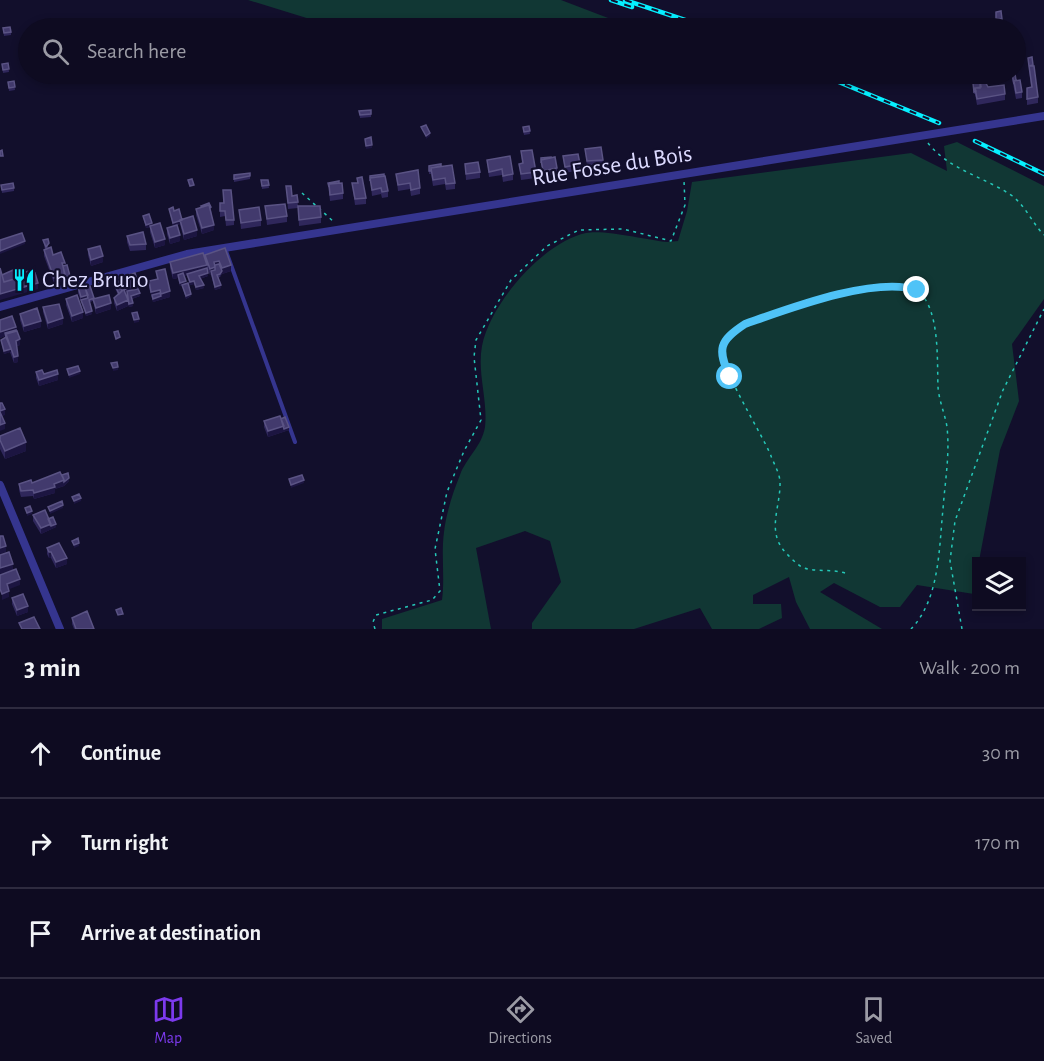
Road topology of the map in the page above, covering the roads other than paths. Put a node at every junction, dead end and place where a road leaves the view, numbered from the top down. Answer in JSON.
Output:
{"nodes":[{"id":1,"x":1044,"y":116,"type":"edge"},
{"id":2,"x":225,"y":248,"type":"junction"},
{"id":3,"x":0,"y":307,"type":"edge"},
{"id":4,"x":295,"y":442,"type":"dead end"},
{"id":5,"x":0,"y":485,"type":"edge"},
{"id":6,"x":60,"y":629,"type":"edge"}],
"edges":[{"from":1,"to":2,"type":"street","name":"Rue Fosse du Bois"},
{"from":2,"to":3,"type":"street","name":"Rue Fosse du Bois"},
{"from":2,"to":4,"type":"lane"},
{"from":5,"to":6,"type":"street"}]}
